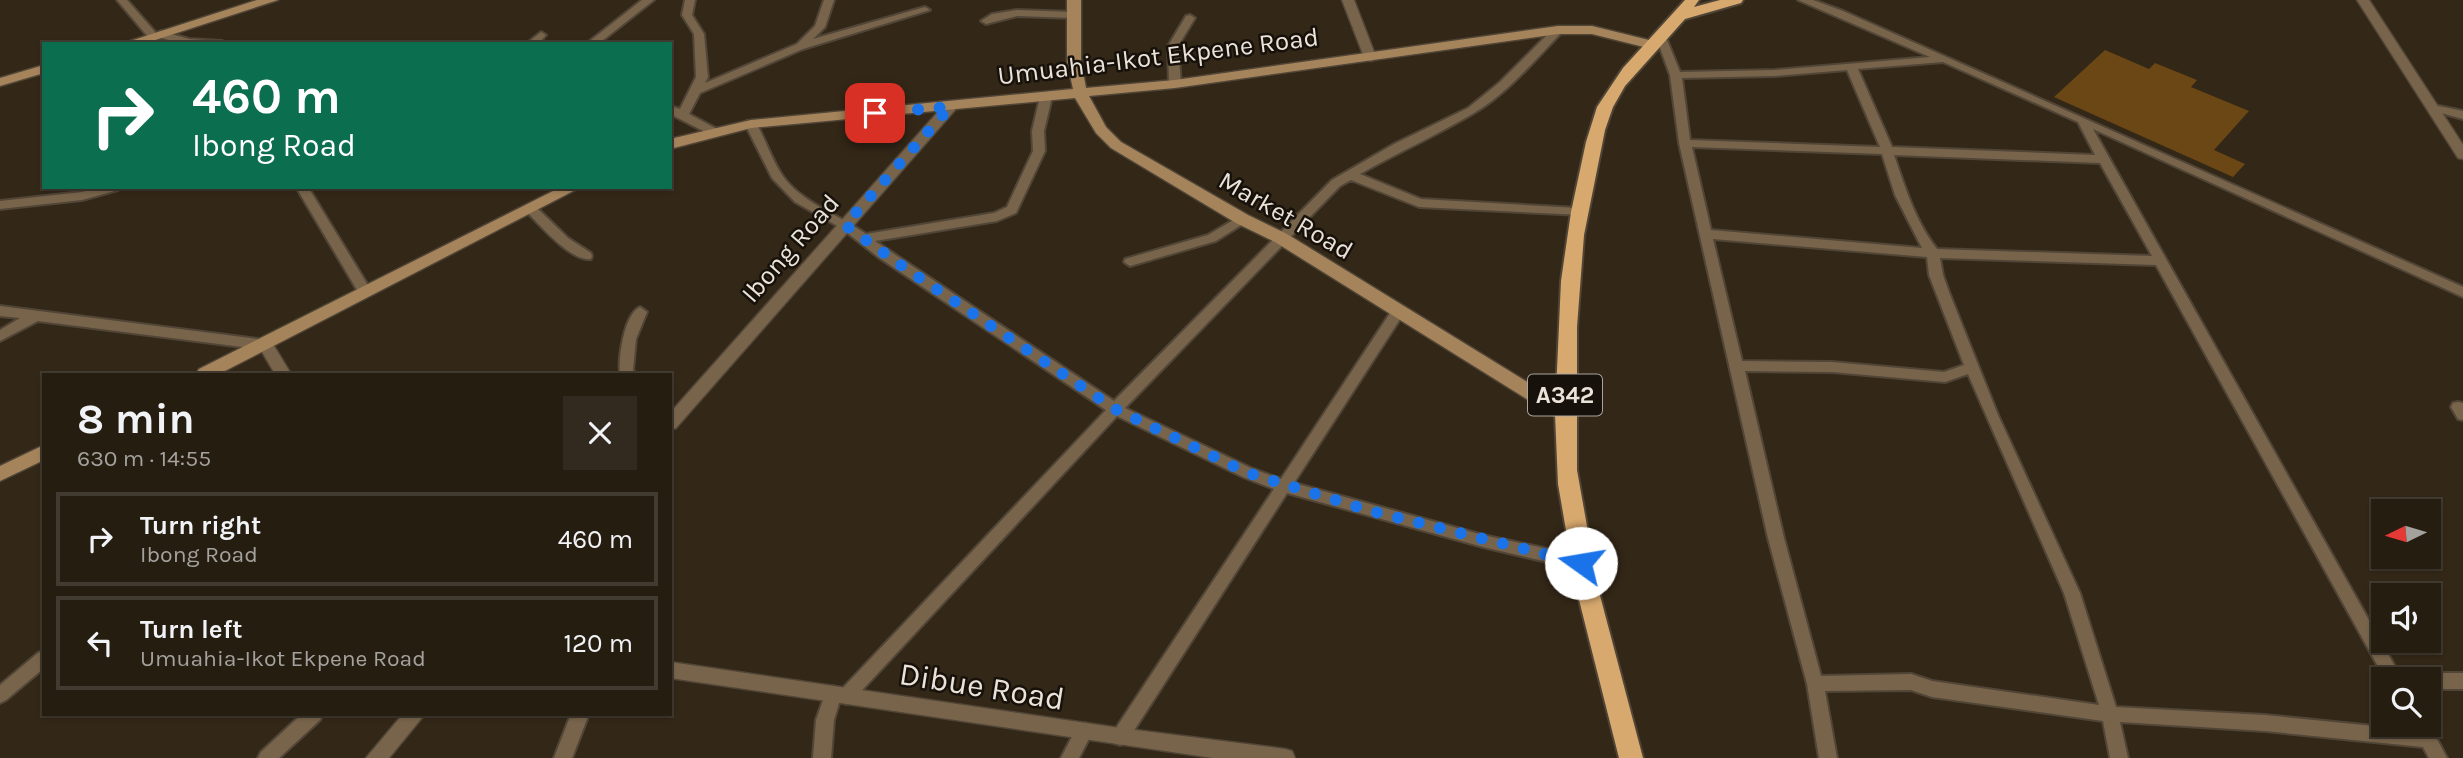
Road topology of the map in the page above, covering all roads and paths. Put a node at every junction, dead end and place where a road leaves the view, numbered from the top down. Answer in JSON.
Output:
{"nodes":[{"id":1,"x":122,"y":0,"type":"edge"},
{"id":2,"x":271,"y":0,"type":"edge"},
{"id":3,"x":649,"y":0,"type":"edge"},
{"id":4,"x":690,"y":0,"type":"edge"},
{"id":5,"x":829,"y":0,"type":"edge"},
{"id":6,"x":1348,"y":0,"type":"edge"},
{"id":7,"x":1692,"y":0,"type":"edge"},
{"id":8,"x":1736,"y":0,"type":"edge"},
{"id":9,"x":1803,"y":0,"type":"edge"},
{"id":10,"x":1820,"y":0,"type":"edge"},
{"id":11,"x":2363,"y":0,"type":"edge"},
{"id":12,"x":1073,"y":7,"type":"edge"},
{"id":13,"x":925,"y":10,"type":"dead end"},
{"id":14,"x":1839,"y":13,"type":"junction"},
{"id":15,"x":1682,"y":15,"type":"junction"},
{"id":16,"x":1190,"y":18,"type":"dead end"},
{"id":17,"x":986,"y":21,"type":"dead end"},
{"id":18,"x":1558,"y":30,"type":"junction"},
{"id":19,"x":157,"y":35,"type":"junction"},
{"id":20,"x":541,"y":35,"type":"dead end"},
{"id":21,"x":818,"y":37,"type":"junction"},
{"id":22,"x":1657,"y":41,"type":"junction"},
{"id":23,"x":134,"y":42,"type":"edge"},
{"id":24,"x":188,"y":42,"type":"edge"},
{"id":25,"x":533,"y":42,"type":"edge"},
{"id":26,"x":595,"y":42,"type":"edge"},
{"id":27,"x":1370,"y":57,"type":"junction"},
{"id":28,"x":1945,"y":59,"type":"junction"},
{"id":29,"x":1851,"y":67,"type":"junction"},
{"id":30,"x":42,"y":70,"type":"edge"},
{"id":31,"x":1676,"y":75,"type":"junction"},
{"id":32,"x":0,"y":82,"type":"edge"},
{"id":33,"x":1175,"y":84,"type":"junction"},
{"id":34,"x":697,"y":90,"type":"junction"},
{"id":35,"x":1078,"y":94,"type":"junction"},
{"id":36,"x":1046,"y":97,"type":"junction"},
{"id":37,"x":950,"y":107,"type":"junction"},
{"id":38,"x":2434,"y":108,"type":"junction"},
{"id":39,"x":672,"y":110,"type":"edge"},
{"id":40,"x":683,"y":114,"type":"junction"},
{"id":41,"x":2463,"y":115,"type":"edge"},
{"id":42,"x":2082,"y":120,"type":"junction"},
{"id":43,"x":751,"y":124,"type":"junction"},
{"id":44,"x":713,"y":132,"type":"junction"},
{"id":45,"x":672,"y":143,"type":"edge"},
{"id":46,"x":1685,"y":143,"type":"junction"},
{"id":47,"x":1887,"y":150,"type":"junction"},
{"id":48,"x":2463,"y":155,"type":"edge"},
{"id":49,"x":2104,"y":159,"type":"junction"},
{"id":50,"x":1350,"y":175,"type":"junction"},
{"id":51,"x":107,"y":189,"type":"edge"},
{"id":52,"x":303,"y":189,"type":"edge"},
{"id":53,"x":570,"y":189,"type":"edge"},
{"id":54,"x":0,"y":205,"type":"edge"},
{"id":55,"x":530,"y":208,"type":"junction"},
{"id":56,"x":1578,"y":212,"type":"junction"},
{"id":57,"x":1242,"y":219,"type":"junction"},
{"id":58,"x":845,"y":225,"type":"junction"},
{"id":59,"x":1706,"y":234,"type":"junction"},
{"id":60,"x":1281,"y":238,"type":"junction"},
{"id":61,"x":864,"y":239,"type":"junction"},
{"id":62,"x":1933,"y":253,"type":"junction"},
{"id":63,"x":586,"y":256,"type":"dead end"},
{"id":64,"x":2161,"y":261,"type":"junction"},
{"id":65,"x":1130,"y":262,"type":"dead end"},
{"id":66,"x":365,"y":292,"type":"junction"},
{"id":67,"x":2463,"y":292,"type":"edge"},
{"id":68,"x":1399,"y":310,"type":"junction"},
{"id":69,"x":0,"y":311,"type":"edge"},
{"id":70,"x":640,"y":312,"type":"dead end"},
{"id":71,"x":35,"y":316,"type":"junction"},
{"id":72,"x":0,"y":336,"type":"edge"},
{"id":73,"x":265,"y":345,"type":"junction"},
{"id":74,"x":1736,"y":366,"type":"junction"},
{"id":75,"x":1973,"y":367,"type":"junction"},
{"id":76,"x":207,"y":373,"type":"edge"},
{"id":77,"x":282,"y":373,"type":"edge"},
{"id":78,"x":626,"y":373,"type":"edge"},
{"id":79,"x":1115,"y":409,"type":"junction"},
{"id":80,"x":1565,"y":414,"type":"junction"},
{"id":81,"x":673,"y":415,"type":"edge"},
{"id":82,"x":42,"y":453,"type":"edge"},
{"id":83,"x":0,"y":474,"type":"edge"},
{"id":84,"x":1283,"y":486,"type":"junction"},
{"id":85,"x":1581,"y":563,"type":"junction"},
{"id":86,"x":42,"y":660,"type":"edge"},
{"id":87,"x":2388,"y":667,"type":"edge"},
{"id":88,"x":672,"y":670,"type":"edge"},
{"id":89,"x":2441,"y":681,"type":"edge"},
{"id":90,"x":2463,"y":681,"type":"edge"},
{"id":91,"x":1815,"y":684,"type":"junction"},
{"id":92,"x":0,"y":695,"type":"edge"},
{"id":93,"x":840,"y":695,"type":"junction"},
{"id":94,"x":2110,"y":714,"type":"junction"},
{"id":95,"x":312,"y":716,"type":"edge"},
{"id":96,"x":413,"y":716,"type":"edge"},
{"id":97,"x":579,"y":716,"type":"edge"},
{"id":98,"x":2371,"y":729,"type":"edge"},
{"id":99,"x":1084,"y":732,"type":"junction"},
{"id":100,"x":1120,"y":737,"type":"junction"},
{"id":101,"x":2427,"y":737,"type":"edge"},
{"id":102,"x":267,"y":758,"type":"edge"},
{"id":103,"x":376,"y":758,"type":"edge"},
{"id":104,"x":563,"y":758,"type":"edge"},
{"id":105,"x":822,"y":758,"type":"edge"},
{"id":106,"x":1070,"y":758,"type":"edge"},
{"id":107,"x":1285,"y":758,"type":"edge"},
{"id":108,"x":1631,"y":758,"type":"edge"},
{"id":109,"x":1828,"y":758,"type":"edge"},
{"id":110,"x":2119,"y":758,"type":"edge"},
{"id":111,"x":2438,"y":758,"type":"edge"}],
"edges":[{"from":1,"to":19,"type":"street"},
{"from":2,"to":19,"type":"main road"},
{"from":3,"to":26,"type":"street"},
{"from":4,"to":34,"type":"street"},
{"from":5,"to":21,"type":"street"},
{"from":6,"to":27,"type":"street"},
{"from":7,"to":15,"type":"highway","number":"A342"},
{"from":8,"to":15,"type":"highway"},
{"from":9,"to":14,"type":"street"},
{"from":10,"to":14,"type":"street"},
{"from":11,"to":38,"type":"street"},
{"from":12,"to":17,"type":"street"},
{"from":12,"to":35,"type":"main road","name":"Market Road"},
{"from":13,"to":21,"type":"street"},
{"from":14,"to":28,"type":"street"},
{"from":15,"to":22,"type":"highway","number":"A342"},
{"from":16,"to":33,"type":"street"},
{"from":18,"to":22,"type":"main road","name":"Umuahia-Ikot Ekpene Road"},
{"from":18,"to":27,"type":"main road","name":"Umuahia-Ikot Ekpene Road"},
{"from":18,"to":50,"type":"street"},
{"from":19,"to":23,"type":"main road"},
{"from":19,"to":24,"type":"street"},
{"from":20,"to":25,"type":"street"},
{"from":21,"to":34,"type":"street"},
{"from":22,"to":31,"type":"street"},
{"from":22,"to":56,"type":"highway","number":"A342"},
{"from":27,"to":33,"type":"main road","name":"Umuahia-Ikot Ekpene Road"},
{"from":28,"to":29,"type":"street"},
{"from":28,"to":42,"type":"street"},
{"from":29,"to":31,"type":"street"},
{"from":29,"to":47,"type":"street"},
{"from":30,"to":32,"type":"main road"},
{"from":31,"to":46,"type":"street"},
{"from":33,"to":35,"type":"main road","name":"Umuahia-Ikot Ekpene Road"},
{"from":34,"to":40,"type":"street"},
{"from":35,"to":36,"type":"main road","name":"Umuahia-Ikot Ekpene Road"},
{"from":35,"to":57,"type":"main road","name":"Market Road"},
{"from":36,"to":37,"type":"main road","name":"Umuahia-Ikot Ekpene Road"},
{"from":36,"to":61,"type":"street"},
{"from":37,"to":43,"type":"main road","name":"Umuahia-Ikot Ekpene Road"},
{"from":37,"to":58,"type":"street","name":"Ibong Road"},
{"from":38,"to":41,"type":"street"},
{"from":38,"to":48,"type":"street"},
{"from":39,"to":40,"type":"street"},
{"from":40,"to":44,"type":"street"},
{"from":42,"to":49,"type":"street"},
{"from":42,"to":67,"type":"street"},
{"from":43,"to":44,"type":"main road","name":"Umuahia-Ikot Ekpene Road"},
{"from":43,"to":58,"type":"street"},
{"from":44,"to":45,"type":"main road","name":"Umuahia-Ikot Ekpene Road"},
{"from":46,"to":47,"type":"street"},
{"from":46,"to":59,"type":"street"},
{"from":47,"to":49,"type":"street"},
{"from":47,"to":62,"type":"street"},
{"from":49,"to":64,"type":"street"},
{"from":50,"to":56,"type":"street"},
{"from":50,"to":60,"type":"street"},
{"from":51,"to":54,"type":"street"},
{"from":52,"to":66,"type":"street"},
{"from":53,"to":55,"type":"main road"},
{"from":55,"to":63,"type":"street"},
{"from":55,"to":66,"type":"main road"},
{"from":56,"to":80,"type":"highway","number":"A342"},
{"from":57,"to":60,"type":"main road","name":"Market Road"},
{"from":57,"to":65,"type":"street"},
{"from":58,"to":61,"type":"street"},
{"from":58,"to":81,"type":"street","name":"Ibong Road"},
{"from":59,"to":62,"type":"street"},
{"from":59,"to":74,"type":"street"},
{"from":60,"to":68,"type":"main road","name":"Market Road"},
{"from":60,"to":79,"type":"street"},
{"from":61,"to":79,"type":"street"},
{"from":62,"to":64,"type":"street"},
{"from":62,"to":75,"type":"street"},
{"from":64,"to":87,"type":"street"},
{"from":66,"to":73,"type":"main road"},
{"from":68,"to":80,"type":"main road","name":"Market Road"},
{"from":68,"to":84,"type":"street"},
{"from":69,"to":71,"type":"street"},
{"from":70,"to":78,"type":"street"},
{"from":71,"to":72,"type":"street"},
{"from":71,"to":73,"type":"street"},
{"from":73,"to":76,"type":"main road"},
{"from":73,"to":77,"type":"street"},
{"from":74,"to":75,"type":"street"},
{"from":74,"to":91,"type":"street"},
{"from":75,"to":94,"type":"street"},
{"from":79,"to":84,"type":"street"},
{"from":79,"to":93,"type":"street"},
{"from":80,"to":85,"type":"highway","number":"A342"},
{"from":82,"to":83,"type":"main road"},
{"from":84,"to":85,"type":"street"},
{"from":84,"to":100,"type":"street"},
{"from":85,"to":108,"type":"highway","number":"A342"},
{"from":86,"to":92,"type":"street"},
{"from":88,"to":93,"type":"street","name":"Dibue Road"},
{"from":89,"to":90,"type":"street"},
{"from":91,"to":94,"type":"street"},
{"from":91,"to":109,"type":"street"},
{"from":93,"to":99,"type":"street","name":"Dibue Road"},
{"from":93,"to":105,"type":"street"},
{"from":94,"to":98,"type":"street"},
{"from":94,"to":110,"type":"street"},
{"from":95,"to":102,"type":"street"},
{"from":96,"to":103,"type":"street"},
{"from":97,"to":104,"type":"street"},
{"from":99,"to":100,"type":"street","name":"Dibue Road"},
{"from":99,"to":106,"type":"street"},
{"from":100,"to":107,"type":"street","name":"Dibue Road"},
{"from":101,"to":111,"type":"street"}]}
